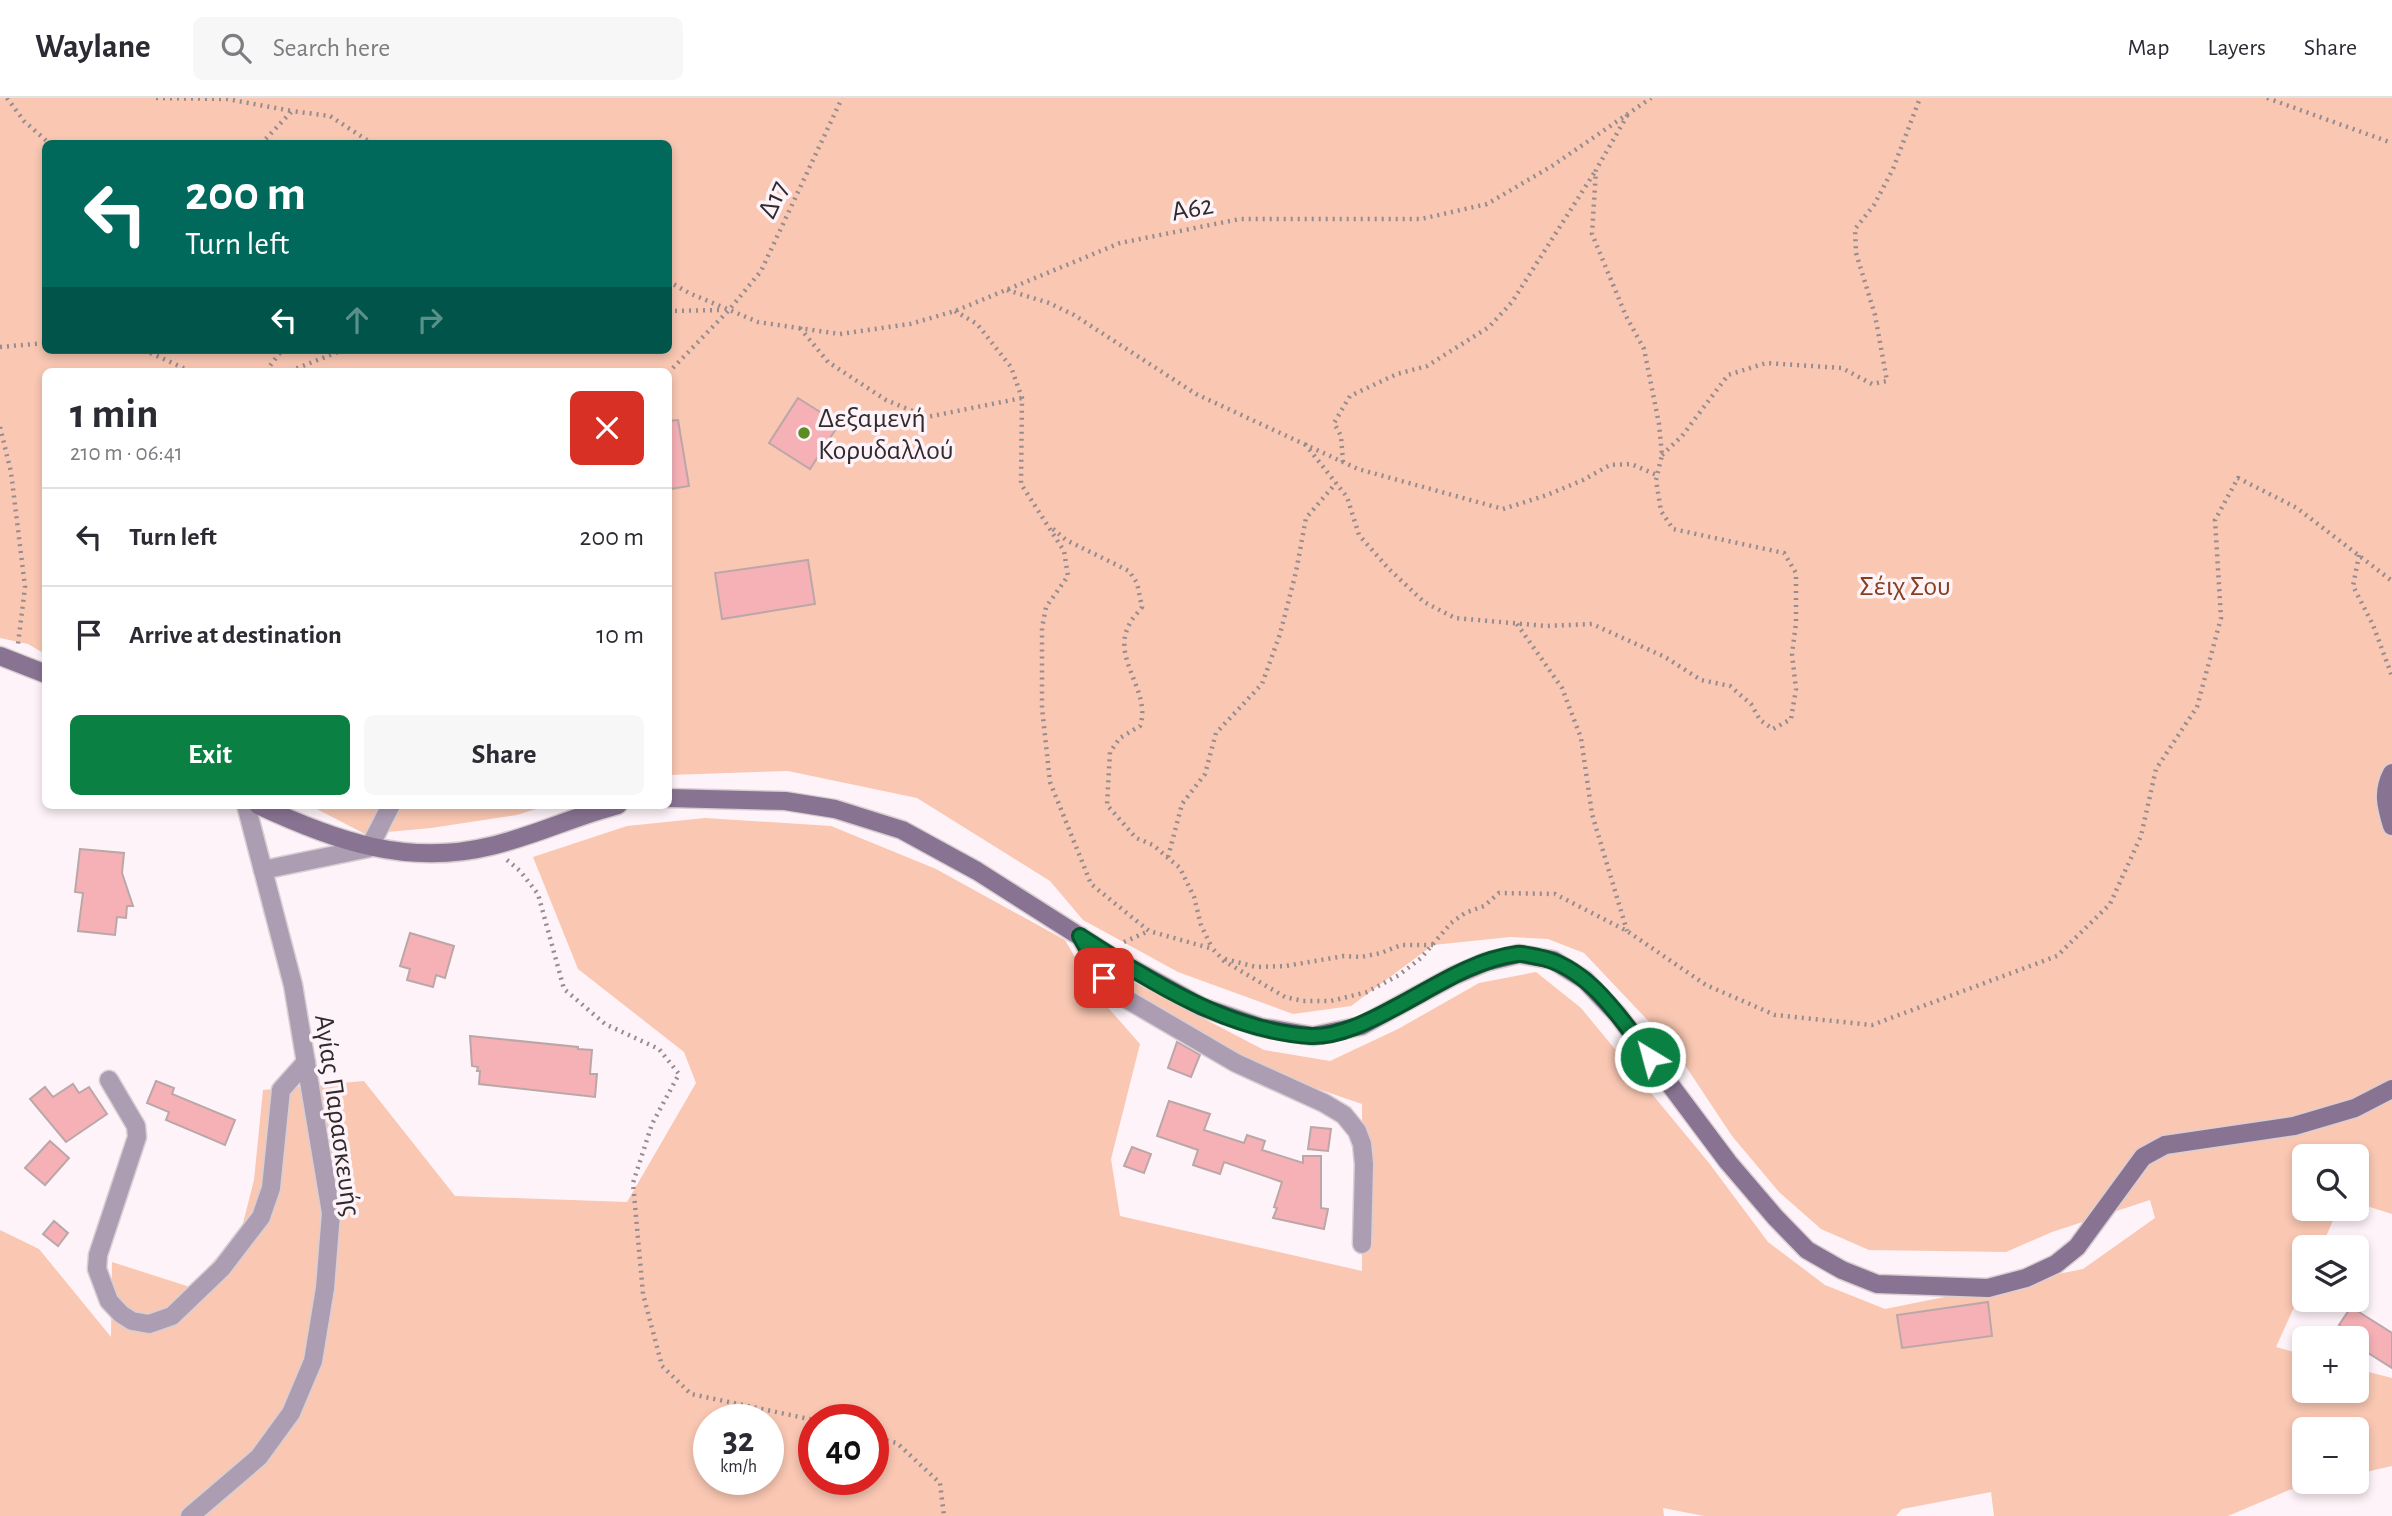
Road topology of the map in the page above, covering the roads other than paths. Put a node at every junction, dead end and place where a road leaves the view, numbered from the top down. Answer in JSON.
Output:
{"nodes":[{"id":1,"x":8,"y":659,"type":"edge"},
{"id":2,"x":42,"y":672,"type":"edge"},
{"id":3,"x":2392,"y":773,"type":"edge"},
{"id":4,"x":672,"y":798,"type":"edge"},
{"id":5,"x":247,"y":809,"type":"edge"},
{"id":6,"x":267,"y":809,"type":"edge"},
{"id":7,"x":389,"y":809,"type":"edge"},
{"id":8,"x":603,"y":809,"type":"edge"},
{"id":9,"x":2392,"y":826,"type":"edge"},
{"id":10,"x":369,"y":848,"type":"junction"},
{"id":11,"x":263,"y":870,"type":"junction"},
{"id":12,"x":1080,"y":936,"type":"junction"},
{"id":13,"x":306,"y":1062,"type":"junction"},
{"id":14,"x":109,"y":1080,"type":"dead end"},
{"id":15,"x":2392,"y":1089,"type":"edge"},
{"id":16,"x":1362,"y":1244,"type":"dead end"},
{"id":17,"x":190,"y":1516,"type":"edge"}],
"edges":[{"from":1,"to":2,"type":"street"},
{"from":3,"to":9,"type":"street"},
{"from":4,"to":12,"type":"street"},
{"from":5,"to":11,"type":"street","name":"Αγίας Παρασκευής"},
{"from":6,"to":10,"type":"street"},
{"from":7,"to":10,"type":"street"},
{"from":8,"to":10,"type":"street"},
{"from":10,"to":11,"type":"street"},
{"from":11,"to":13,"type":"street","name":"Αγίας Παρασκευής"},
{"from":12,"to":15,"type":"street"},
{"from":12,"to":16,"type":"street"},
{"from":13,"to":14,"type":"street"},
{"from":13,"to":17,"type":"street","name":"Αγίας Παρασκευής"}]}
